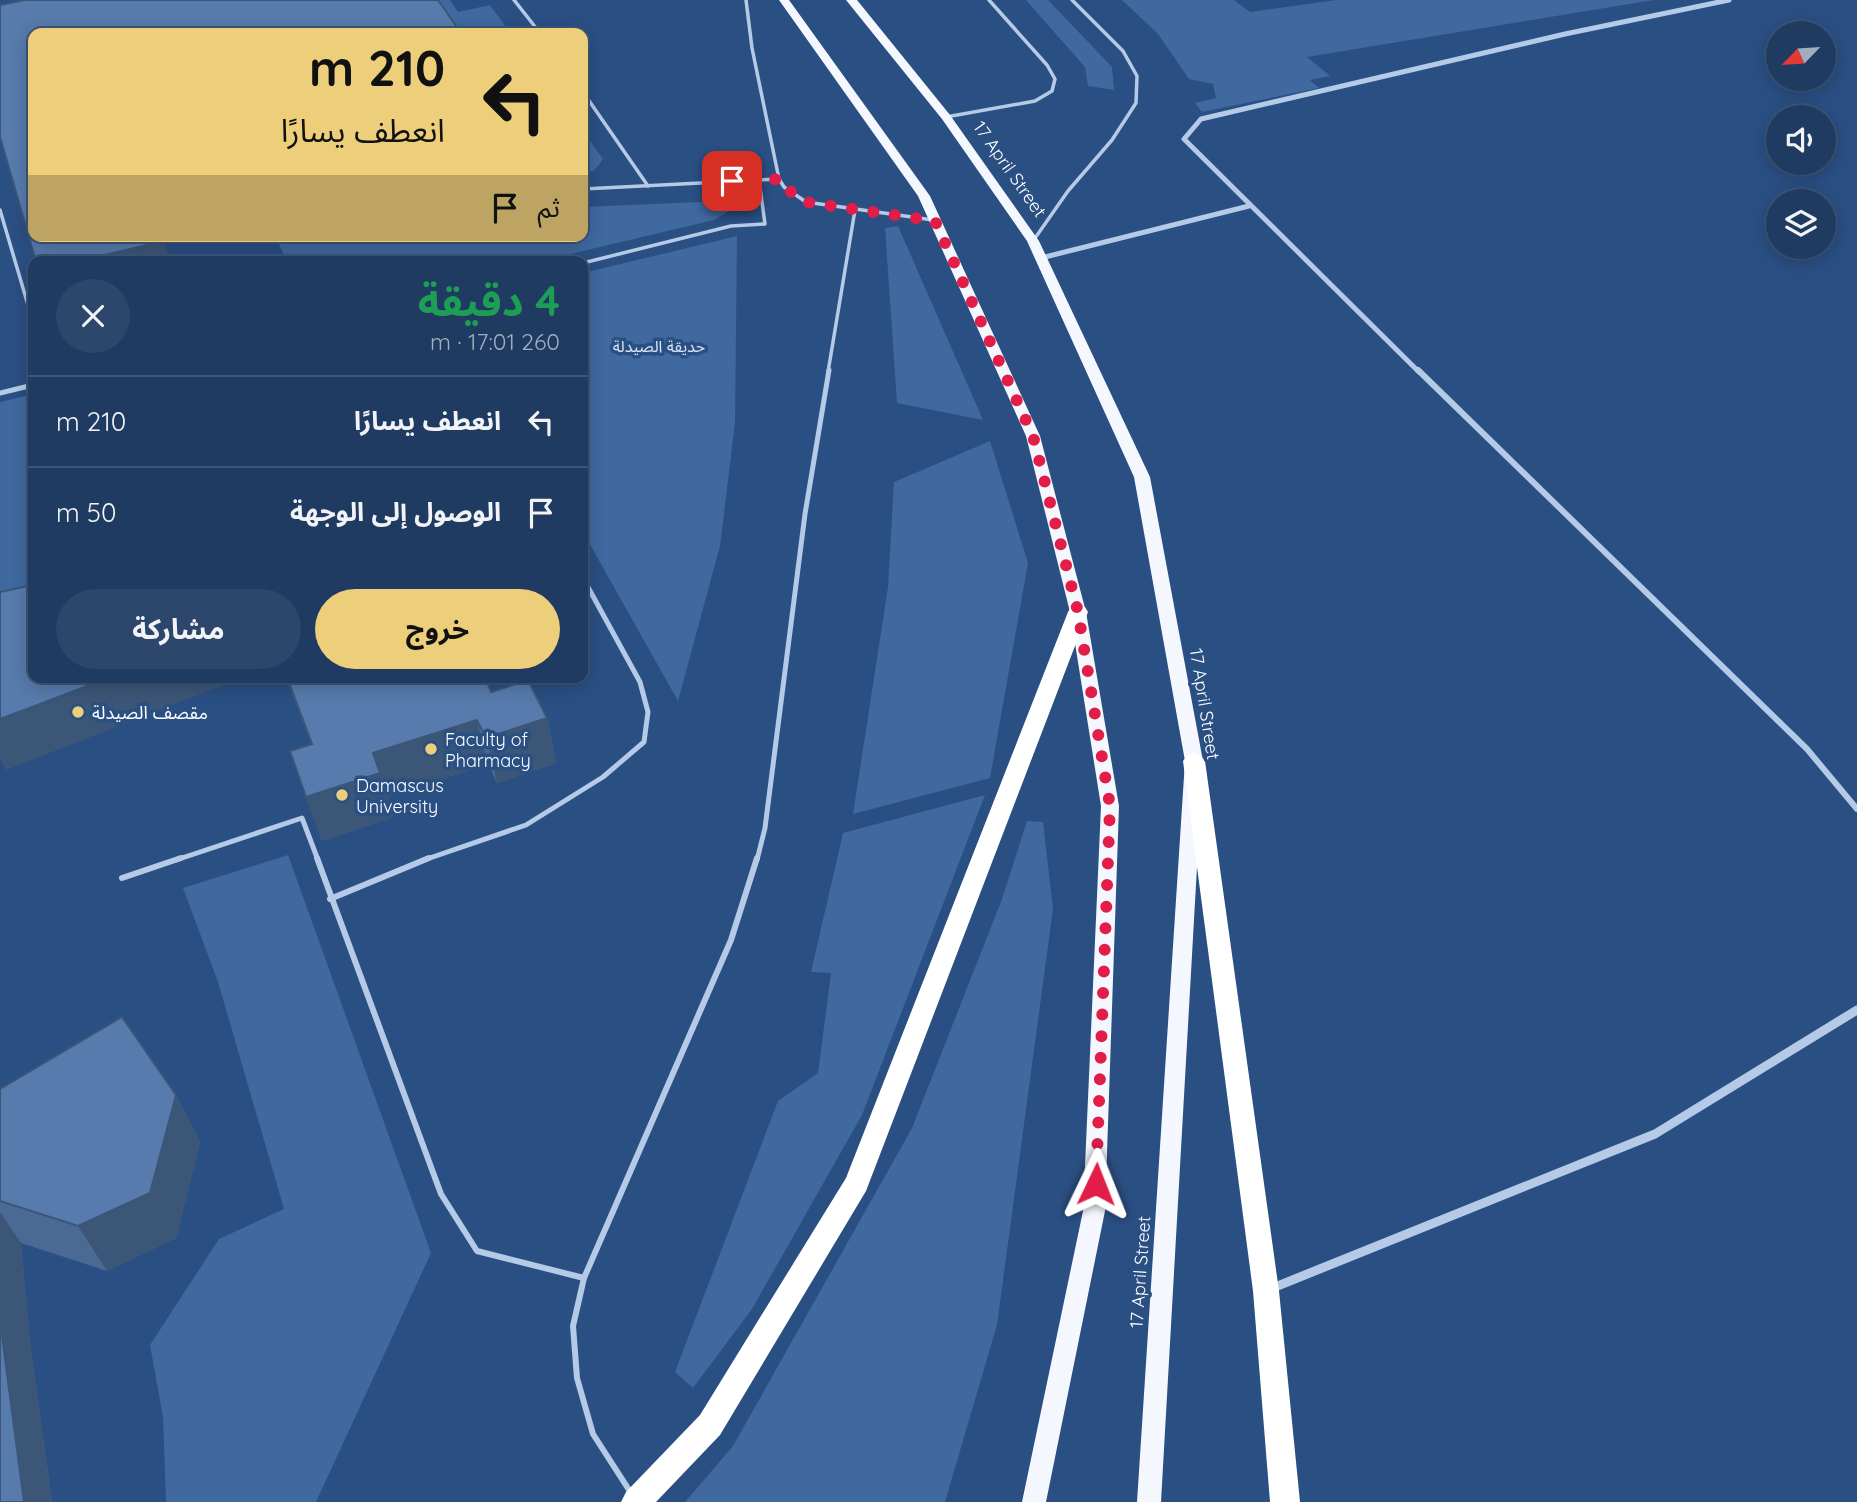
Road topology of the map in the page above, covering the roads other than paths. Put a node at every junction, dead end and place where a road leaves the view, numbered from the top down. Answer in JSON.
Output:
{"nodes":[{"id":1,"x":514,"y":0,"type":"edge"},
{"id":2,"x":746,"y":0,"type":"edge"},
{"id":3,"x":784,"y":0,"type":"edge"},
{"id":4,"x":851,"y":0,"type":"edge"},
{"id":5,"x":989,"y":0,"type":"edge"},
{"id":6,"x":1072,"y":0,"type":"edge"},
{"id":7,"x":1729,"y":0,"type":"edge"},
{"id":8,"x":536,"y":28,"type":"edge"},
{"id":9,"x":588,"y":99,"type":"edge"},
{"id":10,"x":946,"y":117,"type":"junction"},
{"id":11,"x":779,"y":179,"type":"junction"},
{"id":12,"x":760,"y":180,"type":"junction"},
{"id":13,"x":648,"y":186,"type":"junction"},
{"id":14,"x":588,"y":188,"type":"edge"},
{"id":15,"x":1249,"y":206,"type":"junction"},
{"id":16,"x":0,"y":210,"type":"edge"},
{"id":17,"x":856,"y":210,"type":"junction"},
{"id":18,"x":935,"y":221,"type":"junction"},
{"id":19,"x":1033,"y":241,"type":"junction"},
{"id":20,"x":1041,"y":258,"type":"junction"},
{"id":21,"x":588,"y":262,"type":"edge"},
{"id":22,"x":28,"y":305,"type":"edge"},
{"id":23,"x":28,"y":386,"type":"edge"},
{"id":24,"x":0,"y":393,"type":"edge"},
{"id":25,"x":588,"y":587,"type":"edge"},
{"id":26,"x":1078,"y":612,"type":"junction"},
{"id":27,"x":1194,"y":761,"type":"junction"},
{"id":28,"x":1857,"y":809,"type":"edge"},
{"id":29,"x":121,"y":878,"type":"dead end"},
{"id":30,"x":330,"y":899,"type":"junction"},
{"id":31,"x":1857,"y":1010,"type":"edge"},
{"id":32,"x":584,"y":1278,"type":"junction"},
{"id":33,"x":1266,"y":1291,"type":"junction"},
{"id":34,"x":637,"y":1502,"type":"edge"},
{"id":35,"x":1034,"y":1502,"type":"edge"},
{"id":36,"x":1149,"y":1502,"type":"edge"},
{"id":37,"x":1285,"y":1502,"type":"edge"}],
"edges":[{"from":1,"to":8,"type":"lane"},
{"from":2,"to":11,"type":"lane"},
{"from":3,"to":18,"type":"main road"},
{"from":4,"to":10,"type":"main road","name":"17 April Street"},
{"from":5,"to":10,"type":"lane"},
{"from":6,"to":19,"type":"lane"},
{"from":7,"to":15,"type":"street"},
{"from":9,"to":13,"type":"lane"},
{"from":10,"to":19,"type":"main road","name":"17 April Street"},
{"from":11,"to":12,"type":"lane"},
{"from":11,"to":17,"type":"lane"},
{"from":12,"to":13,"type":"lane"},
{"from":12,"to":21,"type":"lane"},
{"from":13,"to":14,"type":"lane"},
{"from":15,"to":20,"type":"street"},
{"from":15,"to":28,"type":"street"},
{"from":16,"to":22,"type":"lane"},
{"from":17,"to":18,"type":"lane"},
{"from":17,"to":32,"type":"lane"},
{"from":18,"to":26,"type":"main road"},
{"from":19,"to":20,"type":"main road","name":"17 April Street"},
{"from":20,"to":27,"type":"main road","name":"17 April Street"},
{"from":23,"to":24,"type":"lane"},
{"from":25,"to":30,"type":"lane"},
{"from":26,"to":34,"type":"highway"},
{"from":26,"to":35,"type":"main road"},
{"from":27,"to":33,"type":"highway"},
{"from":27,"to":36,"type":"main road","name":"17 April Street"},
{"from":29,"to":30,"type":"lane"},
{"from":30,"to":32,"type":"lane"},
{"from":31,"to":33,"type":"street"},
{"from":32,"to":34,"type":"lane"},
{"from":33,"to":37,"type":"highway"}]}
